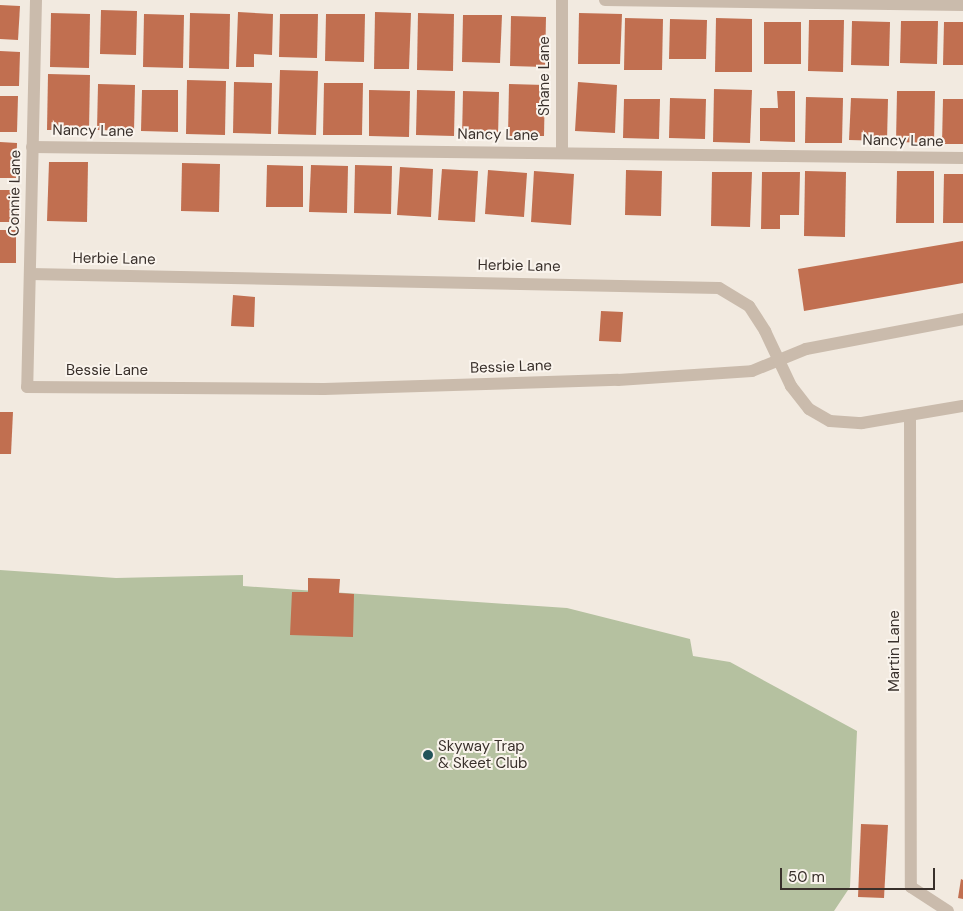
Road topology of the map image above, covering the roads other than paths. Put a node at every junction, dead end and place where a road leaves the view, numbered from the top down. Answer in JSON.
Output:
{"nodes":[{"id":1,"x":36,"y":0,"type":"edge"},
{"id":2,"x":562,"y":0,"type":"edge"},
{"id":3,"x":605,"y":0,"type":"edge"},
{"id":4,"x":963,"y":5,"type":"edge"},
{"id":5,"x":32,"y":147,"type":"junction"},
{"id":6,"x":562,"y":152,"type":"junction"},
{"id":7,"x":963,"y":158,"type":"edge"},
{"id":8,"x":30,"y":274,"type":"junction"},
{"id":9,"x":963,"y":319,"type":"edge"},
{"id":10,"x":777,"y":362,"type":"junction"},
{"id":11,"x":27,"y":387,"type":"joint"},
{"id":12,"x":963,"y":406,"type":"edge"},
{"id":13,"x":910,"y":416,"type":"junction"},
{"id":14,"x":948,"y":911,"type":"edge"}],
"edges":[{"from":1,"to":5,"type":"street","name":"Connie Lane"},
{"from":2,"to":6,"type":"street","name":"Shane Lane"},
{"from":3,"to":4,"type":"street"},
{"from":5,"to":6,"type":"street","name":"Nancy Lane"},
{"from":5,"to":8,"type":"street","name":"Connie Lane"},
{"from":6,"to":7,"type":"street","name":"Nancy Lane"},
{"from":8,"to":10,"type":"street","name":"Herbie Lane"},
{"from":8,"to":11,"type":"street","name":"Connie Lane"},
{"from":9,"to":10,"type":"street"},
{"from":10,"to":11,"type":"street","name":"Bessie Lane"},
{"from":10,"to":13,"type":"street"},
{"from":12,"to":13,"type":"street"},
{"from":13,"to":14,"type":"street","name":"Martin Lane"}]}
